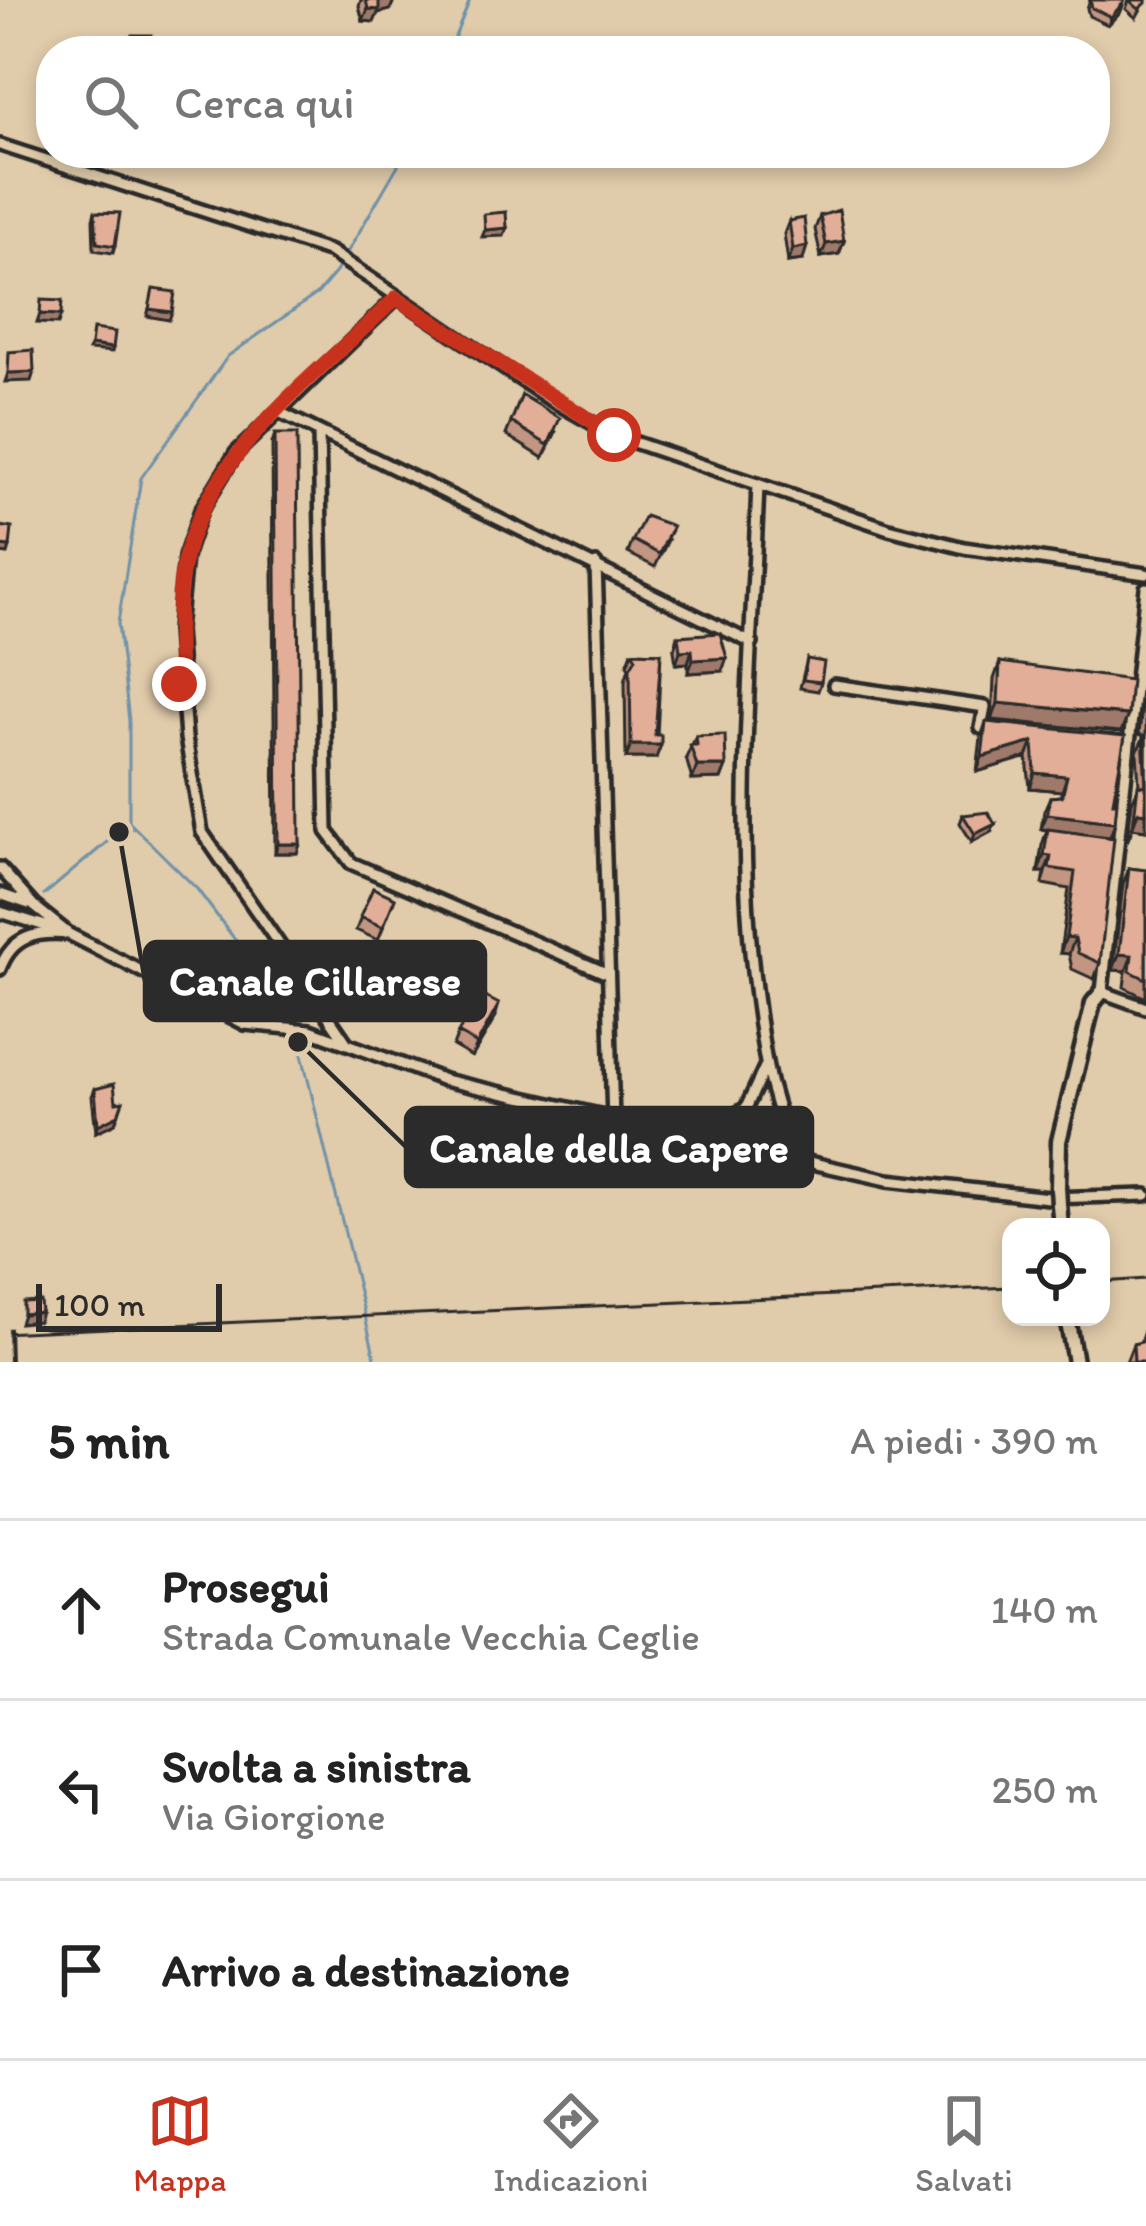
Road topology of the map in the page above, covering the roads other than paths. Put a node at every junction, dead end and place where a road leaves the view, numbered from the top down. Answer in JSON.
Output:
{"nodes":[{"id":1,"x":0,"y":145,"type":"edge"},
{"id":2,"x":36,"y":157,"type":"edge"},
{"id":3,"x":71,"y":168,"type":"edge"},
{"id":4,"x":396,"y":298,"type":"junction"},
{"id":5,"x":279,"y":412,"type":"junction"},
{"id":6,"x":319,"y":433,"type":"junction"},
{"id":7,"x":758,"y":484,"type":"junction"},
{"id":8,"x":596,"y":564,"type":"junction"},
{"id":9,"x":1146,"y":574,"type":"edge"},
{"id":10,"x":1146,"y":588,"type":"edge"},
{"id":11,"x":752,"y":644,"type":"junction"},
{"id":12,"x":834,"y":685,"type":"dead end"},
{"id":13,"x":1003,"y":730,"type":"edge"},
{"id":14,"x":1108,"y":740,"type":"edge"},
{"id":15,"x":1130,"y":742,"type":"junction"},
{"id":16,"x":1146,"y":744,"type":"edge"},
{"id":17,"x":1100,"y":845,"type":"edge"},
{"id":18,"x":1118,"y":848,"type":"junction"},
{"id":19,"x":0,"y":868,"type":"edge"},
{"id":20,"x":0,"y":894,"type":"edge"},
{"id":21,"x":34,"y":906,"type":"junction"},
{"id":22,"x":0,"y":912,"type":"edge"},
{"id":23,"x":69,"y":934,"type":"junction"},
{"id":24,"x":0,"y":969,"type":"edge"},
{"id":25,"x":608,"y":974,"type":"junction"},
{"id":26,"x":1102,"y":992,"type":"junction"},
{"id":27,"x":1146,"y":1008,"type":"edge"},
{"id":28,"x":347,"y":1043,"type":"junction"},
{"id":29,"x":765,"y":1067,"type":"junction"},
{"id":30,"x":613,"y":1120,"type":"junction"},
{"id":31,"x":696,"y":1139,"type":"junction"},
{"id":32,"x":802,"y":1162,"type":"junction"},
{"id":33,"x":1146,"y":1195,"type":"edge"},
{"id":34,"x":1060,"y":1218,"type":"edge"},
{"id":35,"x":1069,"y":1326,"type":"edge"},
{"id":36,"x":0,"y":1328,"type":"edge"},
{"id":37,"x":2,"y":1362,"type":"edge"},
{"id":38,"x":1075,"y":1362,"type":"edge"}],
"edges":[{"from":1,"to":2,"type":"street"},
{"from":3,"to":4,"type":"street"},
{"from":4,"to":5,"type":"street"},
{"from":4,"to":7,"type":"street"},
{"from":5,"to":6,"type":"street"},
{"from":5,"to":28,"type":"street"},
{"from":6,"to":8,"type":"street"},
{"from":6,"to":25,"type":"street"},
{"from":7,"to":9,"type":"street"},
{"from":7,"to":11,"type":"street"},
{"from":8,"to":11,"type":"street"},
{"from":8,"to":25,"type":"street"},
{"from":10,"to":15,"type":"street"},
{"from":11,"to":29,"type":"street"},
{"from":12,"to":13,"type":"street"},
{"from":14,"to":15,"type":"street"},
{"from":15,"to":16,"type":"street"},
{"from":15,"to":18,"type":"street"},
{"from":17,"to":18,"type":"street"},
{"from":18,"to":26,"type":"street"},
{"from":19,"to":21,"type":"street"},
{"from":20,"to":21,"type":"street"},
{"from":21,"to":23,"type":"street"},
{"from":22,"to":23,"type":"street"},
{"from":23,"to":24,"type":"street"},
{"from":23,"to":28,"type":"street"},
{"from":25,"to":30,"type":"street"},
{"from":26,"to":27,"type":"street"},
{"from":26,"to":34,"type":"street","bridge":true},
{"from":28,"to":30,"type":"street"},
{"from":29,"to":31,"type":"street"},
{"from":29,"to":32,"type":"street"},
{"from":30,"to":31,"type":"street"},
{"from":31,"to":32,"type":"street"},
{"from":32,"to":33,"type":"street"},
{"from":35,"to":38,"type":"street"},
{"from":36,"to":37,"type":"main road","bridge":true}]}
